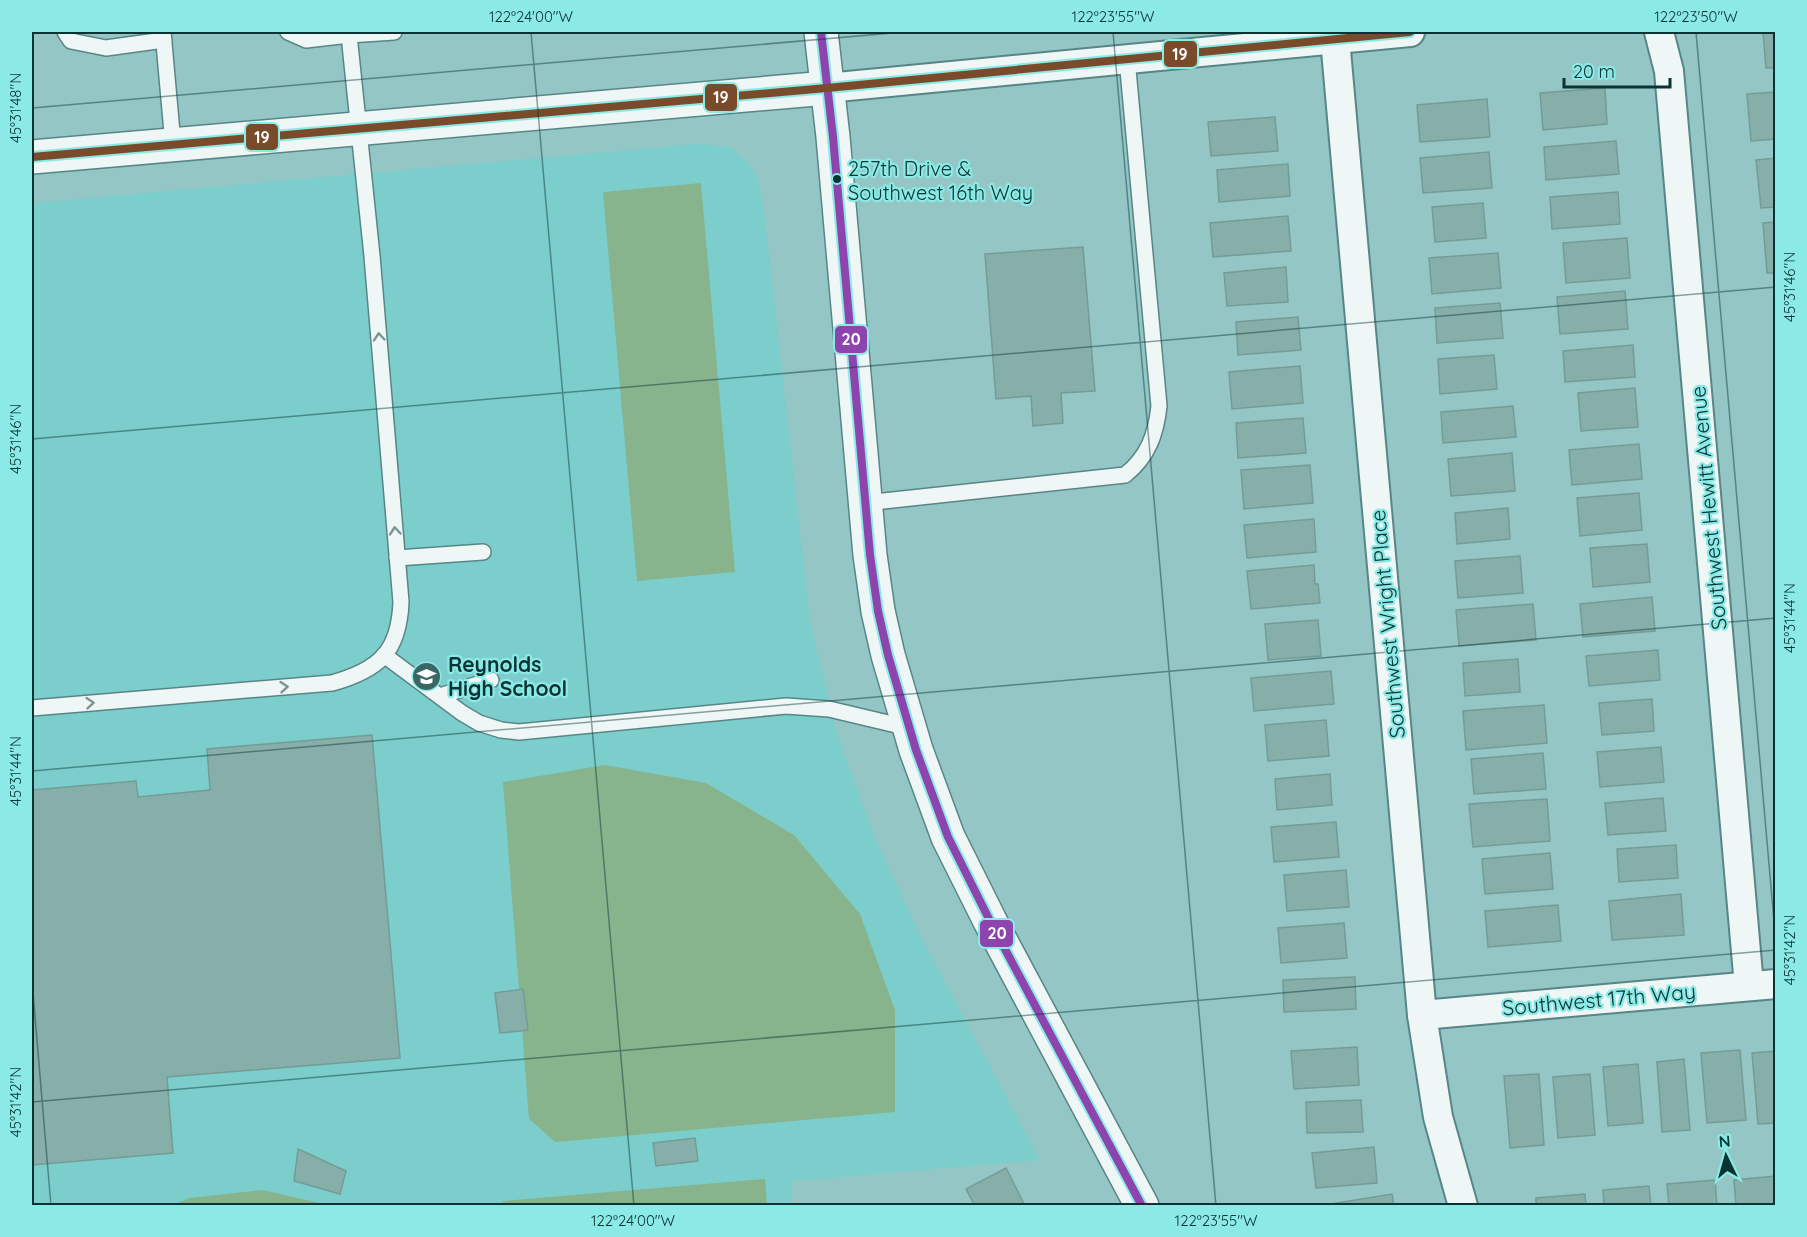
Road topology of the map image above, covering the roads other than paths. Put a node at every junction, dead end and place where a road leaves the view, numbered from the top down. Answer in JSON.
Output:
{"nodes":[{"id":1,"x":65,"y":32,"type":"edge"},
{"id":2,"x":288,"y":32,"type":"edge"},
{"id":3,"x":394,"y":32,"type":"edge"},
{"id":4,"x":821,"y":32,"type":"edge"},
{"id":5,"x":1410,"y":32,"type":"edge"},
{"id":6,"x":1659,"y":32,"type":"edge"},
{"id":7,"x":349,"y":35,"type":"junction"},
{"id":8,"x":1352,"y":35,"type":"edge"},
{"id":9,"x":163,"y":36,"type":"edge"},
{"id":10,"x":1127,"y":58,"type":"junction"},
{"id":11,"x":827,"y":88,"type":"junction"},
{"id":12,"x":359,"y":129,"type":"junction"},
{"id":13,"x":172,"y":144,"type":"junction"},
{"id":14,"x":32,"y":157,"type":"edge"},
{"id":15,"x":865,"y":503,"type":"junction"},
{"id":16,"x":483,"y":552,"type":"dead end"},
{"id":17,"x":398,"y":558,"type":"junction"},
{"id":18,"x":384,"y":655,"type":"junction"},
{"id":19,"x":491,"y":680,"type":"dead end"},
{"id":20,"x":440,"y":696,"type":"junction"},
{"id":21,"x":32,"y":708,"type":"edge"},
{"id":22,"x":909,"y":728,"type":"junction"},
{"id":23,"x":1762,"y":985,"type":"edge"},
{"id":24,"x":1422,"y":1015,"type":"junction"},
{"id":25,"x":1142,"y":1206,"type":"edge"},
{"id":26,"x":1462,"y":1206,"type":"edge"}],
"edges":[{"from":1,"to":9,"type":"lane"},
{"from":2,"to":7,"type":"lane"},
{"from":3,"to":7,"type":"lane"},
{"from":4,"to":11,"type":"main road"},
{"from":5,"to":8,"type":"street"},
{"from":6,"to":23,"type":"street","name":"Southwest Hewitt Avenue"},
{"from":7,"to":12,"type":"lane"},
{"from":8,"to":10,"type":"street"},
{"from":8,"to":24,"type":"street","name":"Southwest Wright Place"},
{"from":9,"to":13,"type":"lane"},
{"from":10,"to":11,"type":"street"},
{"from":10,"to":15,"type":"lane"},
{"from":11,"to":12,"type":"main road"},
{"from":11,"to":15,"type":"main road"},
{"from":12,"to":13,"type":"main road"},
{"from":17,"to":12,"type":"lane","one_way":true},
{"from":13,"to":14,"type":"main road"},
{"from":15,"to":22,"type":"main road"},
{"from":16,"to":17,"type":"lane"},
{"from":17,"to":18,"type":"lane"},
{"from":18,"to":20,"type":"lane"},
{"from":21,"to":18,"type":"lane","one_way":true},
{"from":19,"to":20,"type":"lane"},
{"from":20,"to":22,"type":"lane"},
{"from":22,"to":25,"type":"main road"},
{"from":23,"to":24,"type":"street","name":"Southwest 17th Way"},
{"from":24,"to":26,"type":"street","name":"Southwest Wright Place"}]}
